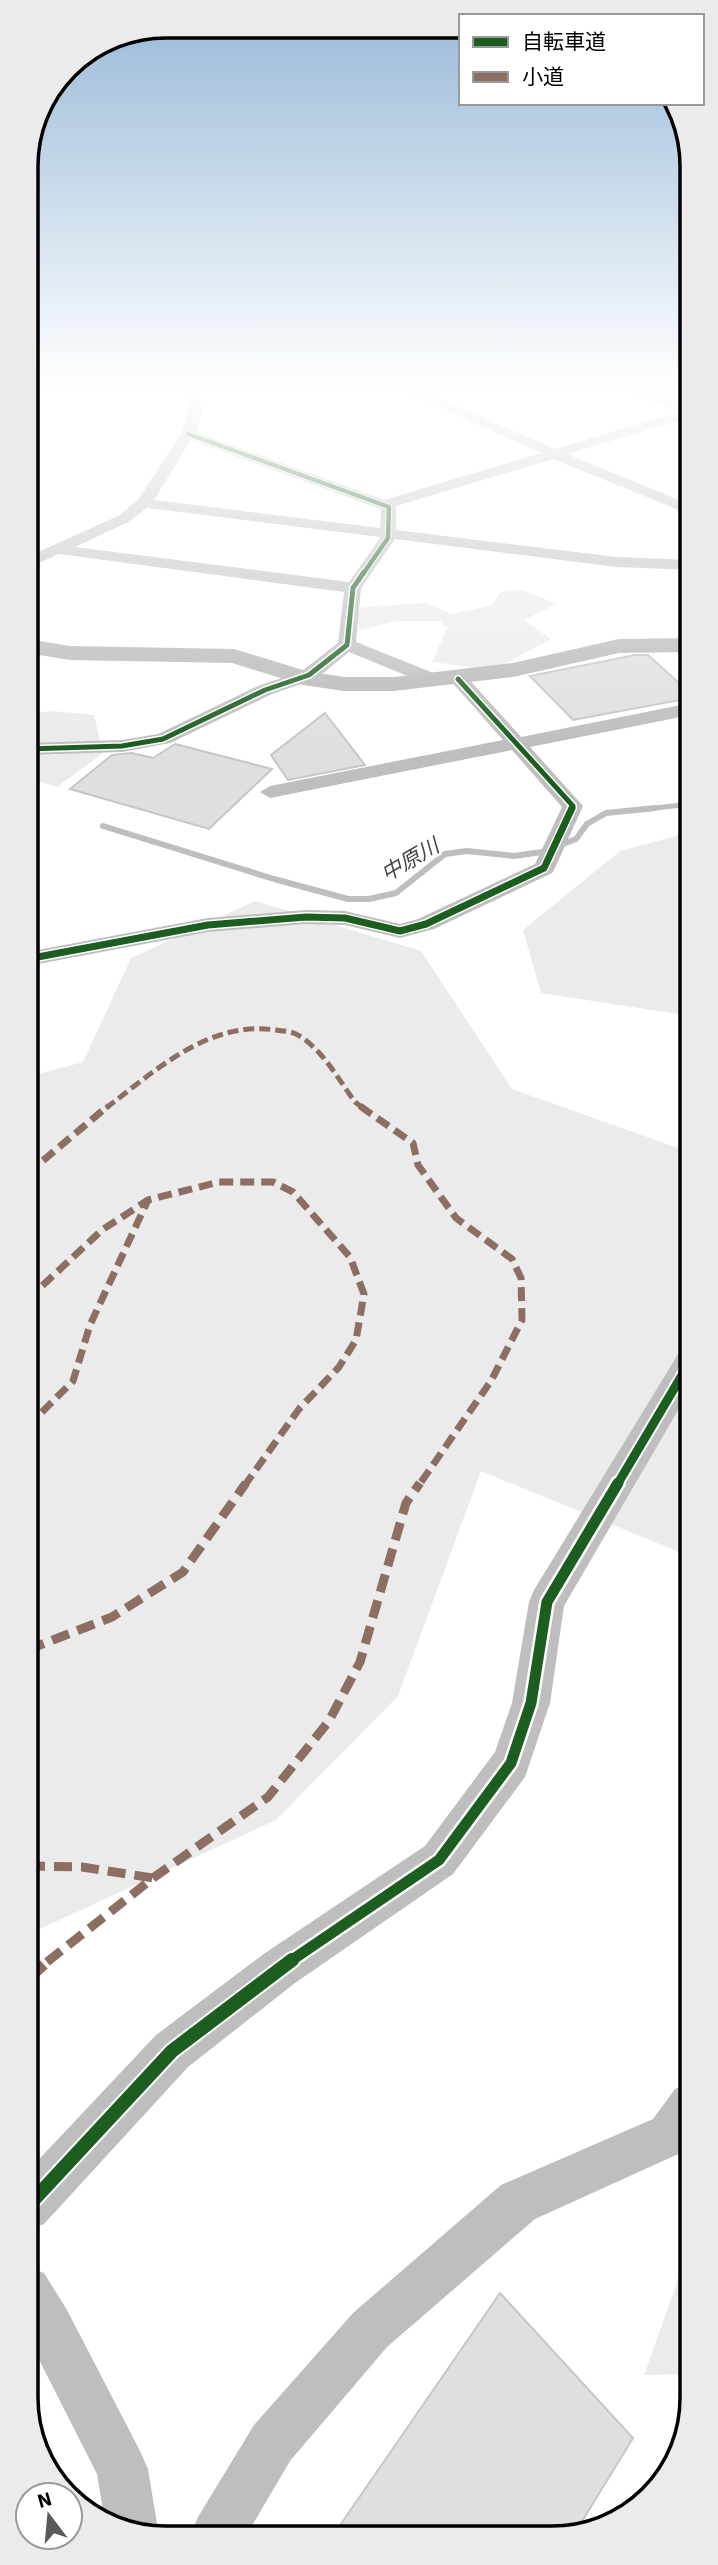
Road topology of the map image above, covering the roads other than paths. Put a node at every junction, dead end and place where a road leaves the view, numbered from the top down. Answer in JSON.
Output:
{"nodes":[{"id":1,"x":139,"y":507,"type":"edge"},
{"id":2,"x":174,"y":507,"type":"edge"},
{"id":3,"x":388,"y":507,"type":"edge"},
{"id":4,"x":387,"y":533,"type":"junction"},
{"id":5,"x":55,"y":549,"type":"junction"},
{"id":6,"x":39,"y":557,"type":"edge"},
{"id":7,"x":680,"y":565,"type":"edge"},
{"id":8,"x":354,"y":588,"type":"junction"},
{"id":9,"x":347,"y":645,"type":"junction"},
{"id":10,"x":680,"y":645,"type":"edge"},
{"id":11,"x":39,"y":648,"type":"edge"},
{"id":12,"x":303,"y":678,"type":"junction"},
{"id":13,"x":446,"y":679,"type":"junction"},
{"id":14,"x":680,"y":711,"type":"edge"},
{"id":15,"x":514,"y":743,"type":"junction"},
{"id":16,"x":39,"y":749,"type":"edge"},
{"id":17,"x":270,"y":792,"type":"dead end"},
{"id":18,"x":39,"y":957,"type":"edge"},
{"id":19,"x":679,"y":1379,"type":"edge"},
{"id":20,"x":679,"y":2121,"type":"edge"},
{"id":21,"x":38,"y":2195,"type":"edge"},
{"id":22,"x":38,"y":2308,"type":"edge"},
{"id":23,"x":132,"y":2522,"type":"edge"},
{"id":24,"x":224,"y":2526,"type":"edge"}],
"edges":[{"from":1,"to":5,"type":"street"},
{"from":2,"to":4,"type":"street"},
{"from":3,"to":4,"type":"street"},
{"from":4,"to":7,"type":"street"},
{"from":4,"to":8,"type":"street"},
{"from":5,"to":6,"type":"street"},
{"from":5,"to":8,"type":"street"},
{"from":8,"to":9,"type":"street"},
{"from":9,"to":12,"type":"street"},
{"from":9,"to":13,"type":"street"},
{"from":10,"to":13,"type":"street"},
{"from":11,"to":12,"type":"street"},
{"from":12,"to":13,"type":"street"},
{"from":12,"to":16,"type":"street"},
{"from":13,"to":15,"type":"street"},
{"from":14,"to":15,"type":"street"},
{"from":15,"to":17,"type":"street"},
{"from":15,"to":18,"type":"street"},
{"from":19,"to":21,"type":"street"},
{"from":20,"to":24,"type":"street"},
{"from":22,"to":23,"type":"street"}]}
